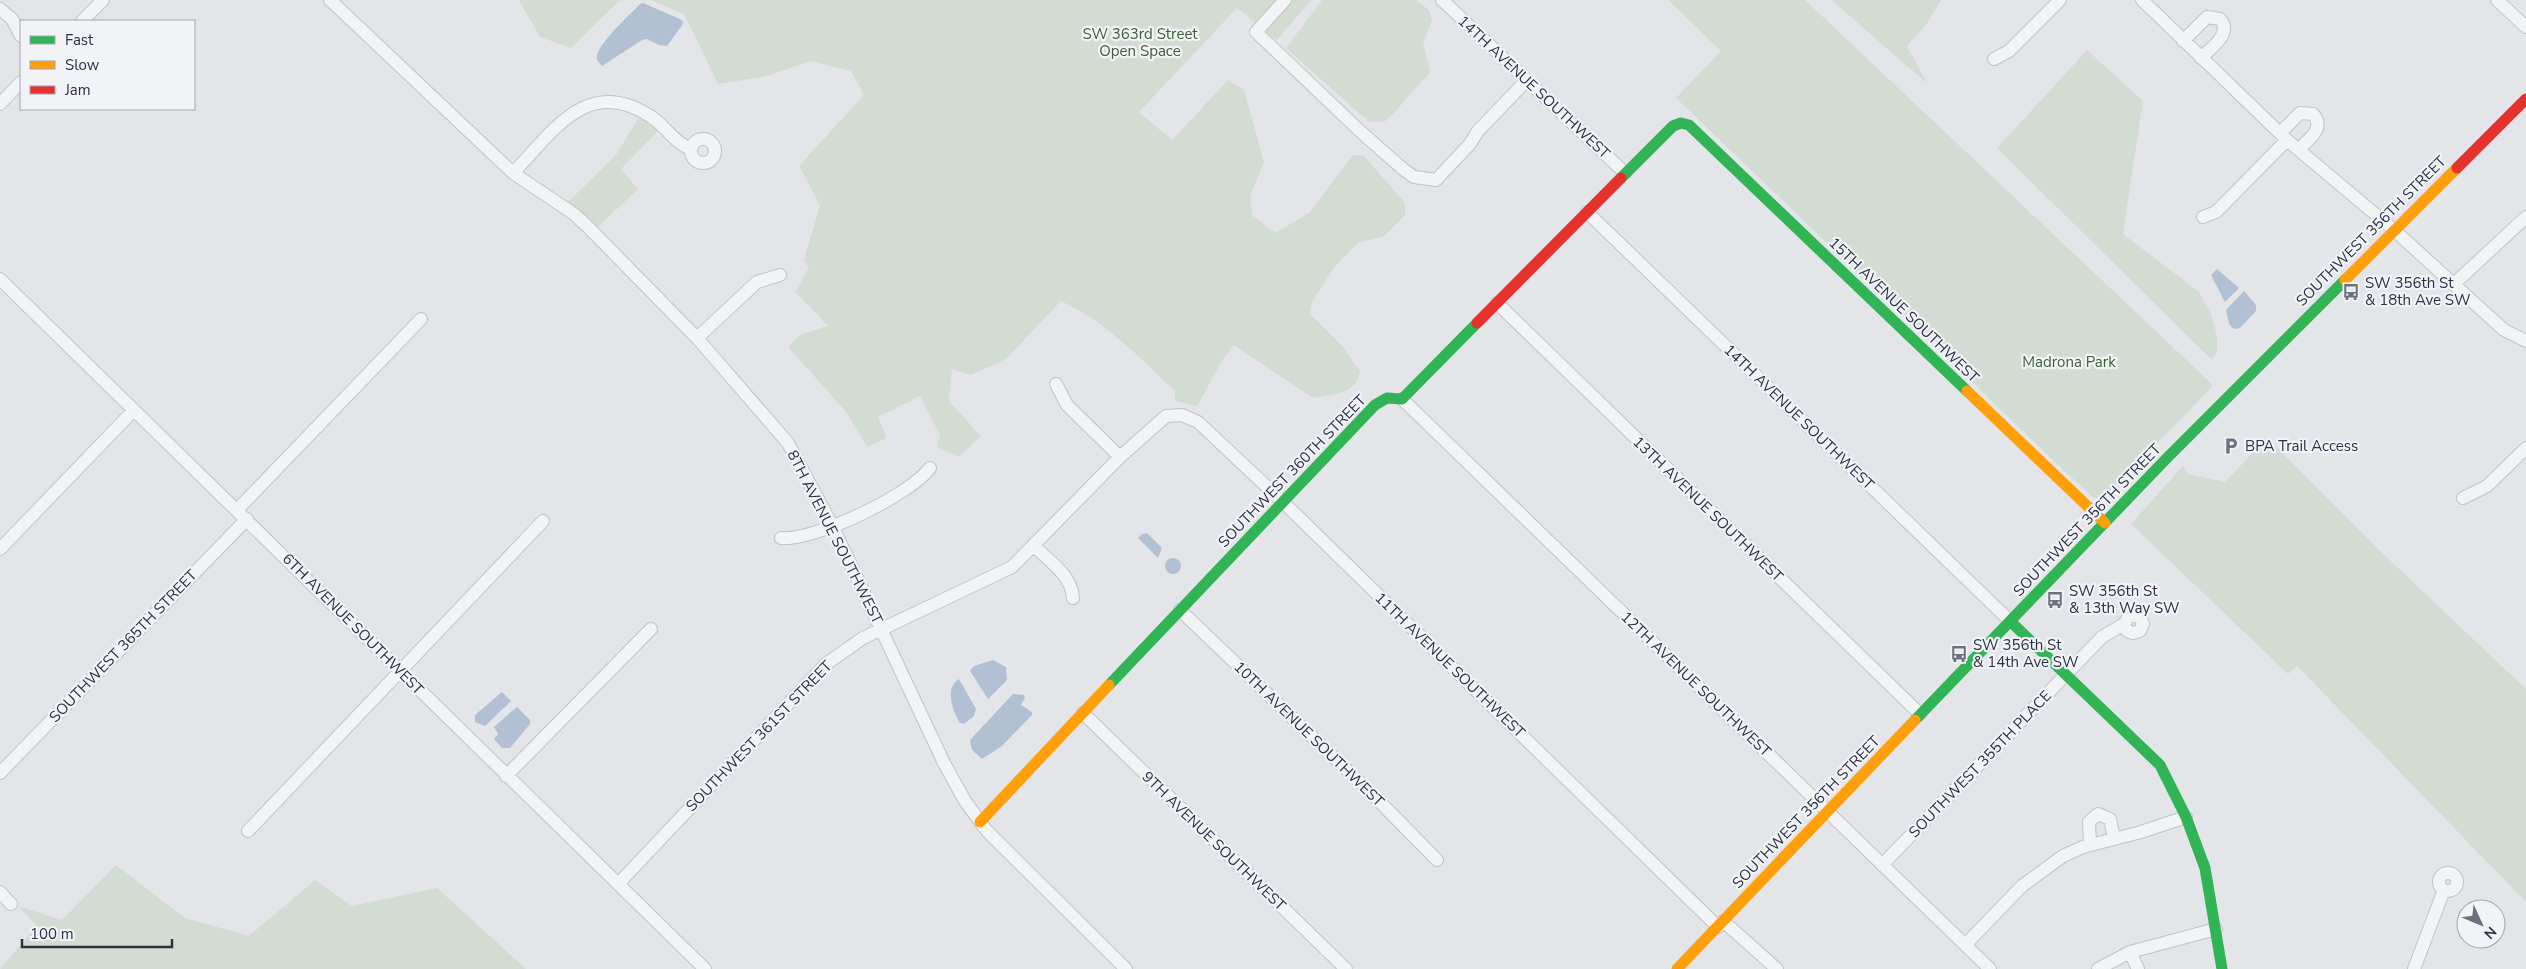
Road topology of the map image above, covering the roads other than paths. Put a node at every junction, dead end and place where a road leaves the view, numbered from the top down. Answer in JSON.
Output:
{"nodes":[{"id":1,"x":103,"y":0,"type":"edge"},
{"id":2,"x":330,"y":0,"type":"edge"},
{"id":3,"x":1285,"y":0,"type":"edge"},
{"id":4,"x":1442,"y":0,"type":"edge"},
{"id":5,"x":2059,"y":0,"type":"edge"},
{"id":6,"x":2142,"y":0,"type":"edge"},
{"id":7,"x":2497,"y":0,"type":"edge"},
{"id":8,"x":0,"y":9,"type":"edge"},
{"id":9,"x":83,"y":20,"type":"edge"},
{"id":10,"x":2526,"y":27,"type":"edge"},
{"id":11,"x":20,"y":34,"type":"edge"},
{"id":12,"x":2183,"y":41,"type":"junction"},
{"id":13,"x":2201,"y":58,"type":"junction"},
{"id":14,"x":1994,"y":59,"type":"dead end"},
{"id":15,"x":1526,"y":80,"type":"junction"},
{"id":16,"x":20,"y":83,"type":"edge"},
{"id":17,"x":2526,"y":99,"type":"edge"},
{"id":18,"x":0,"y":104,"type":"edge"},
{"id":19,"x":2284,"y":137,"type":"junction"},
{"id":20,"x":690,"y":149,"type":"dead end"},
{"id":21,"x":2298,"y":149,"type":"junction"},
{"id":22,"x":513,"y":173,"type":"junction"},
{"id":23,"x":1625,"y":173,"type":"junction"},
{"id":24,"x":1587,"y":212,"type":"junction"},
{"id":25,"x":2203,"y":217,"type":"dead end"},
{"id":26,"x":2526,"y":217,"type":"edge"},
{"id":27,"x":2394,"y":230,"type":"junction"},
{"id":28,"x":780,"y":275,"type":"dead end"},
{"id":29,"x":0,"y":279,"type":"edge"},
{"id":30,"x":2454,"y":284,"type":"junction"},
{"id":31,"x":1497,"y":303,"type":"junction"},
{"id":32,"x":421,"y":319,"type":"dead end"},
{"id":33,"x":697,"y":338,"type":"junction"},
{"id":34,"x":2526,"y":341,"type":"edge"},
{"id":35,"x":1056,"y":384,"type":"dead end"},
{"id":36,"x":1402,"y":399,"type":"junction"},
{"id":37,"x":134,"y":411,"type":"junction"},
{"id":38,"x":1175,"y":414,"type":"joint"},
{"id":39,"x":2526,"y":448,"type":"edge"},
{"id":40,"x":1120,"y":457,"type":"junction"},
{"id":41,"x":930,"y":468,"type":"dead end"},
{"id":42,"x":2463,"y":498,"type":"dead end"},
{"id":43,"x":1282,"y":501,"type":"junction"},
{"id":44,"x":237,"y":510,"type":"junction"},
{"id":45,"x":247,"y":520,"type":"junction"},
{"id":46,"x":543,"y":521,"type":"dead end"},
{"id":47,"x":2105,"y":523,"type":"junction"},
{"id":48,"x":833,"y":527,"type":"junction"},
{"id":49,"x":781,"y":538,"type":"dead end"},
{"id":50,"x":1034,"y":546,"type":"junction"},
{"id":51,"x":0,"y":549,"type":"edge"},
{"id":52,"x":1073,"y":598,"type":"dead end"},
{"id":53,"x":1180,"y":610,"type":"junction"},
{"id":54,"x":2011,"y":622,"type":"junction"},
{"id":55,"x":2124,"y":624,"type":"dead end"},
{"id":56,"x":881,"y":629,"type":"junction"},
{"id":57,"x":652,"y":630,"type":"dead end"},
{"id":58,"x":402,"y":672,"type":"junction"},
{"id":59,"x":2067,"y":674,"type":"junction"},
{"id":60,"x":1083,"y":713,"type":"junction"},
{"id":61,"x":1920,"y":714,"type":"junction"},
{"id":62,"x":0,"y":773,"type":"edge"},
{"id":63,"x":506,"y":776,"type":"junction"},
{"id":64,"x":1829,"y":812,"type":"junction"},
{"id":65,"x":2186,"y":817,"type":"junction"},
{"id":66,"x":980,"y":822,"type":"junction"},
{"id":67,"x":248,"y":831,"type":"dead end"},
{"id":68,"x":2114,"y":838,"type":"junction"},
{"id":69,"x":2090,"y":845,"type":"junction"},
{"id":70,"x":1437,"y":860,"type":"dead end"},
{"id":71,"x":1882,"y":865,"type":"junction"},
{"id":72,"x":619,"y":883,"type":"junction"},
{"id":73,"x":2444,"y":890,"type":"dead end"},
{"id":74,"x":0,"y":892,"type":"edge"},
{"id":75,"x":11,"y":904,"type":"dead end"},
{"id":76,"x":1720,"y":924,"type":"junction"},
{"id":77,"x":2216,"y":929,"type":"junction"},
{"id":78,"x":1965,"y":945,"type":"junction"},
{"id":79,"x":2130,"y":952,"type":"junction"},
{"id":80,"x":705,"y":969,"type":"edge"},
{"id":81,"x":1126,"y":969,"type":"edge"},
{"id":82,"x":1346,"y":969,"type":"edge"},
{"id":83,"x":1677,"y":969,"type":"edge"},
{"id":84,"x":1777,"y":969,"type":"edge"},
{"id":85,"x":1990,"y":969,"type":"edge"},
{"id":86,"x":2098,"y":969,"type":"edge"},
{"id":87,"x":2138,"y":969,"type":"edge"},
{"id":88,"x":2222,"y":969,"type":"edge"},
{"id":89,"x":2414,"y":969,"type":"edge"}],
"edges":[{"from":1,"to":9,"type":"street"},
{"from":2,"to":22,"type":"street","name":"8TH AVENUE SOUTHWEST"},
{"from":3,"to":15,"type":"street"},
{"from":4,"to":15,"type":"street","name":"14TH AVENUE SOUTHWEST"},
{"from":5,"to":14,"type":"street"},
{"from":6,"to":12,"type":"street"},
{"from":7,"to":10,"type":"street"},
{"from":8,"to":11,"type":"street"},
{"from":12,"to":13,"type":"street"},
{"from":12,"to":13,"type":"street"},
{"from":13,"to":19,"type":"street"},
{"from":15,"to":23,"type":"street","name":"14TH AVENUE SOUTHWEST"},
{"from":16,"to":18,"type":"street"},
{"from":17,"to":27,"type":"street","name":"SOUTHWEST 356TH STREET"},
{"from":19,"to":21,"type":"street"},
{"from":19,"to":21,"type":"street"},
{"from":19,"to":25,"type":"street"},
{"from":20,"to":22,"type":"street"},
{"from":21,"to":27,"type":"street"},
{"from":22,"to":33,"type":"street","name":"8TH AVENUE SOUTHWEST"},
{"from":23,"to":24,"type":"street"},
{"from":23,"to":47,"type":"street","name":"15TH AVENUE SOUTHWEST"},
{"from":24,"to":31,"type":"street"},
{"from":24,"to":54,"type":"street","name":"14TH AVENUE SOUTHWEST"},
{"from":26,"to":30,"type":"street"},
{"from":27,"to":30,"type":"street"},
{"from":27,"to":47,"type":"street","name":"SOUTHWEST 356TH STREET"},
{"from":28,"to":33,"type":"street"},
{"from":29,"to":37,"type":"street","name":"6TH AVENUE SOUTHWEST"},
{"from":30,"to":34,"type":"street"},
{"from":31,"to":36,"type":"street"},
{"from":31,"to":61,"type":"street","name":"13TH AVENUE SOUTHWEST"},
{"from":32,"to":44,"type":"street"},
{"from":33,"to":48,"type":"street","name":"8TH AVENUE SOUTHWEST"},
{"from":35,"to":40,"type":"street"},
{"from":36,"to":43,"type":"street","name":"SOUTHWEST 360TH STREET"},
{"from":36,"to":64,"type":"street","name":"12TH AVENUE SOUTHWEST"},
{"from":37,"to":44,"type":"street","name":"6TH AVENUE SOUTHWEST"},
{"from":37,"to":51,"type":"street"},
{"from":38,"to":40,"type":"street","name":"SOUTHWEST 361ST STREET"},
{"from":38,"to":43,"type":"street","name":"11TH AVENUE SOUTHWEST"},
{"from":39,"to":42,"type":"street"},
{"from":40,"to":50,"type":"street","name":"SOUTHWEST 361ST STREET"},
{"from":41,"to":48,"type":"street"},
{"from":43,"to":53,"type":"street","name":"SOUTHWEST 360TH STREET"},
{"from":43,"to":76,"type":"street","name":"11TH AVENUE SOUTHWEST"},
{"from":44,"to":45,"type":"street","name":"6TH AVENUE SOUTHWEST"},
{"from":45,"to":58,"type":"street","name":"6TH AVENUE SOUTHWEST"},
{"from":45,"to":62,"type":"street","name":"SOUTHWEST 365TH STREET"},
{"from":46,"to":58,"type":"street"},
{"from":47,"to":54,"type":"street","name":"SOUTHWEST 356TH STREET"},
{"from":48,"to":49,"type":"street"},
{"from":48,"to":56,"type":"street","name":"8TH AVENUE SOUTHWEST"},
{"from":50,"to":52,"type":"street"},
{"from":50,"to":56,"type":"street","name":"SOUTHWEST 361ST STREET"},
{"from":53,"to":60,"type":"street","name":"SOUTHWEST 360TH STREET"},
{"from":53,"to":70,"type":"street","name":"10TH AVENUE SOUTHWEST"},
{"from":54,"to":59,"type":"street"},
{"from":54,"to":61,"type":"street","name":"SOUTHWEST 356TH STREET"},
{"from":55,"to":59,"type":"street","name":"SOUTHWEST 355TH PLACE"},
{"from":56,"to":66,"type":"street","name":"8TH AVENUE SOUTHWEST"},
{"from":56,"to":72,"type":"street","name":"SOUTHWEST 361ST STREET"},
{"from":57,"to":63,"type":"street"},
{"from":58,"to":63,"type":"street","name":"6TH AVENUE SOUTHWEST"},
{"from":58,"to":67,"type":"street"},
{"from":59,"to":65,"type":"street"},
{"from":59,"to":71,"type":"street","name":"SOUTHWEST 355TH PLACE"},
{"from":60,"to":66,"type":"street","name":"SOUTHWEST 360TH STREET"},
{"from":60,"to":82,"type":"street","name":"9TH AVENUE SOUTHWEST"},
{"from":61,"to":64,"type":"street","name":"SOUTHWEST 356TH STREET"},
{"from":63,"to":72,"type":"street","name":"6TH AVENUE SOUTHWEST"},
{"from":64,"to":71,"type":"street","name":"12TH AVENUE SOUTHWEST"},
{"from":64,"to":76,"type":"street","name":"SOUTHWEST 356TH STREET"},
{"from":65,"to":68,"type":"street"},
{"from":65,"to":77,"type":"street"},
{"from":66,"to":81,"type":"street","name":"8TH AVENUE SOUTHWEST"},
{"from":68,"to":69,"type":"street"},
{"from":68,"to":69,"type":"street"},
{"from":69,"to":78,"type":"street"},
{"from":71,"to":78,"type":"street","name":"12TH AVENUE SOUTHWEST"},
{"from":72,"to":80,"type":"street","name":"6TH AVENUE SOUTHWEST"},
{"from":73,"to":89,"type":"street"},
{"from":74,"to":75,"type":"street"},
{"from":76,"to":83,"type":"street","name":"SOUTHWEST 356TH STREET"},
{"from":76,"to":84,"type":"street","name":"11TH AVENUE SOUTHWEST"},
{"from":77,"to":79,"type":"street"},
{"from":77,"to":88,"type":"street"},
{"from":78,"to":85,"type":"street","name":"12TH AVENUE SOUTHWEST"},
{"from":79,"to":86,"type":"street"},
{"from":79,"to":87,"type":"street"}]}
